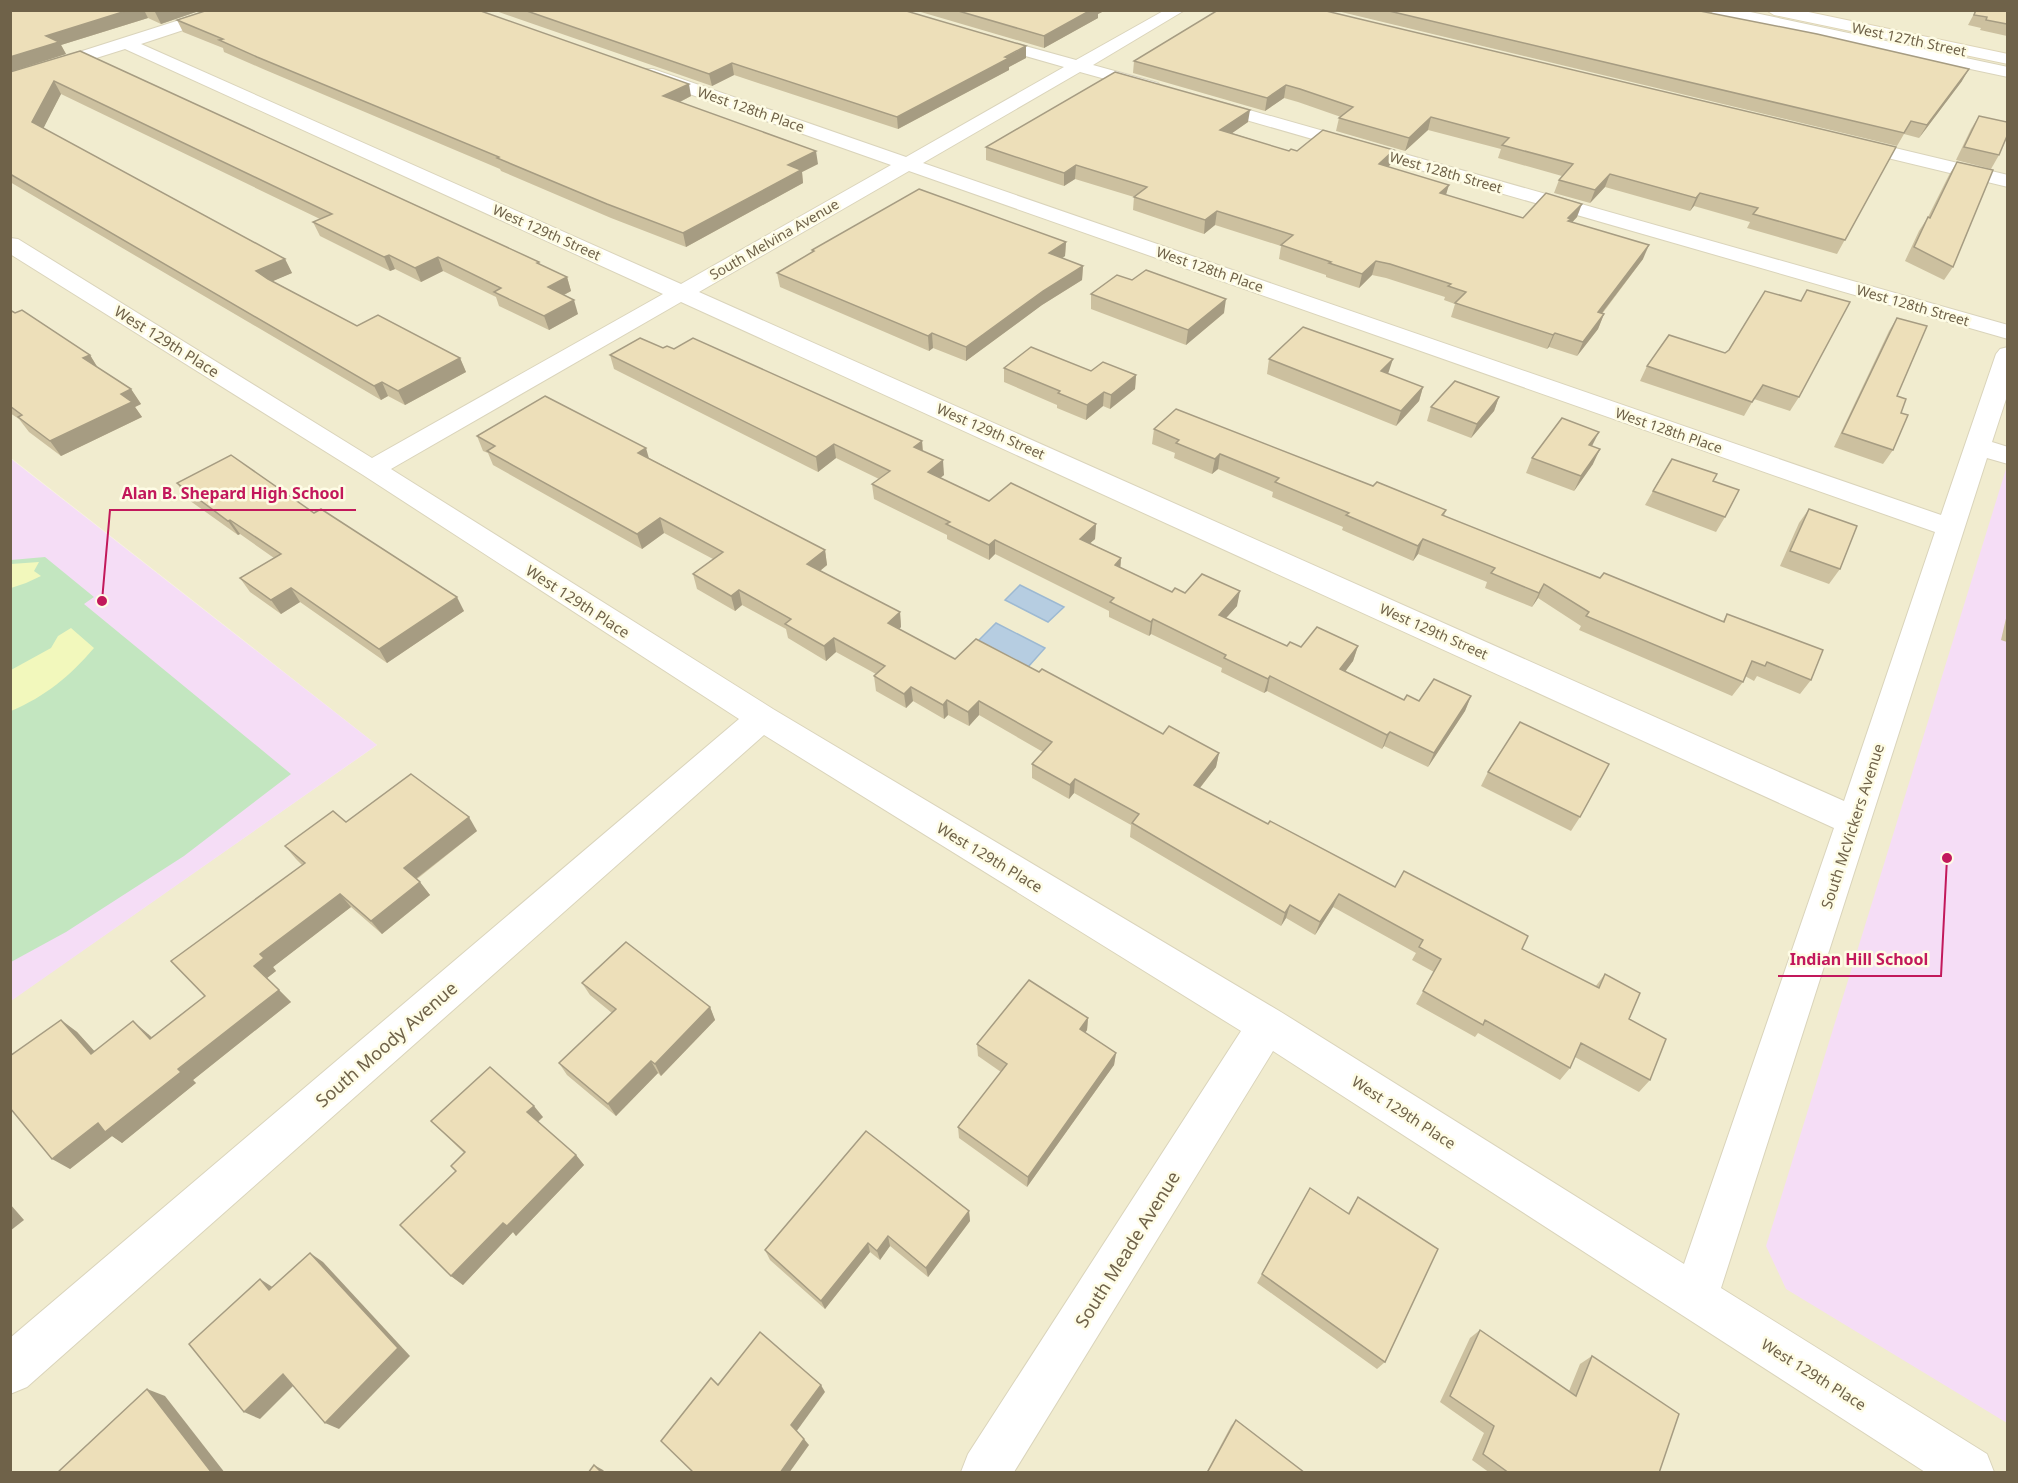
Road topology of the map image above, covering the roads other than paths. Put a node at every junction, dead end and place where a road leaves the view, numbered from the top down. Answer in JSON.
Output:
{"nodes":[{"id":1,"x":229,"y":10,"type":"edge"},
{"id":2,"x":1177,"y":10,"type":"edge"},
{"id":3,"x":1716,"y":10,"type":"edge"},
{"id":4,"x":1779,"y":11,"type":"edge"},
{"id":5,"x":965,"y":34,"type":"edge"},
{"id":6,"x":126,"y":43,"type":"junction"},
{"id":7,"x":2007,"y":59,"type":"edge"},
{"id":8,"x":626,"y":65,"type":"edge"},
{"id":9,"x":1079,"y":67,"type":"junction"},
{"id":10,"x":2007,"y":72,"type":"edge"},
{"id":11,"x":10,"y":80,"type":"edge"},
{"id":12,"x":1171,"y":93,"type":"edge"},
{"id":13,"x":1194,"y":99,"type":"edge"},
{"id":14,"x":1833,"y":139,"type":"edge"},
{"id":15,"x":907,"y":164,"type":"junction"},
{"id":16,"x":2007,"y":181,"type":"edge"},
{"id":17,"x":10,"y":244,"type":"edge"},
{"id":18,"x":682,"y":292,"type":"junction"},
{"id":19,"x":2007,"y":332,"type":"edge"},
{"id":20,"x":2007,"y":354,"type":"edge"},
{"id":21,"x":1993,"y":451,"type":"edge"},
{"id":22,"x":372,"y":469,"type":"junction"},
{"id":23,"x":1951,"y":528,"type":"junction"},
{"id":24,"x":762,"y":718,"type":"junction"},
{"id":25,"x":1854,"y":821,"type":"junction"},
{"id":26,"x":1267,"y":1025,"type":"junction"},
{"id":27,"x":1695,"y":1298,"type":"junction"},
{"id":28,"x":10,"y":1370,"type":"edge"},
{"id":29,"x":986,"y":1473,"type":"edge"},
{"id":30,"x":1969,"y":1473,"type":"edge"}],
"edges":[{"from":1,"to":6,"type":"street"},
{"from":2,"to":9,"type":"street","name":"South Melvina Avenue"},
{"from":3,"to":10,"type":"street"},
{"from":4,"to":7,"type":"street","name":"West 127th Street"},
{"from":5,"to":9,"type":"street"},
{"from":6,"to":11,"type":"street"},
{"from":6,"to":18,"type":"street","name":"West 129th Street"},
{"from":8,"to":15,"type":"street","name":"West 128th Place"},
{"from":9,"to":12,"type":"street"},
{"from":9,"to":15,"type":"street","name":"South Melvina Avenue"},
{"from":13,"to":19,"type":"street","name":"West 128th Street"},
{"from":14,"to":16,"type":"street"},
{"from":15,"to":18,"type":"street","name":"South Melvina Avenue"},
{"from":15,"to":23,"type":"street","name":"West 128th Place"},
{"from":17,"to":22,"type":"street","name":"West 129th Place"},
{"from":18,"to":22,"type":"street","name":"South Melvina Avenue"},
{"from":18,"to":25,"type":"street","name":"West 129th Street"},
{"from":20,"to":21,"type":"street","name":"South McVickers Avenue"},
{"from":21,"to":23,"type":"street","name":"South McVickers Avenue"},
{"from":22,"to":24,"type":"street","name":"West 129th Place"},
{"from":23,"to":25,"type":"street","name":"South McVickers Avenue"},
{"from":24,"to":26,"type":"street","name":"West 129th Place"},
{"from":24,"to":28,"type":"street","name":"South Moody Avenue"},
{"from":25,"to":27,"type":"street","name":"South McVickers Avenue"},
{"from":26,"to":27,"type":"street","name":"West 129th Place"},
{"from":26,"to":29,"type":"street","name":"South Meade Avenue"},
{"from":27,"to":30,"type":"street","name":"West 129th Place"}]}
